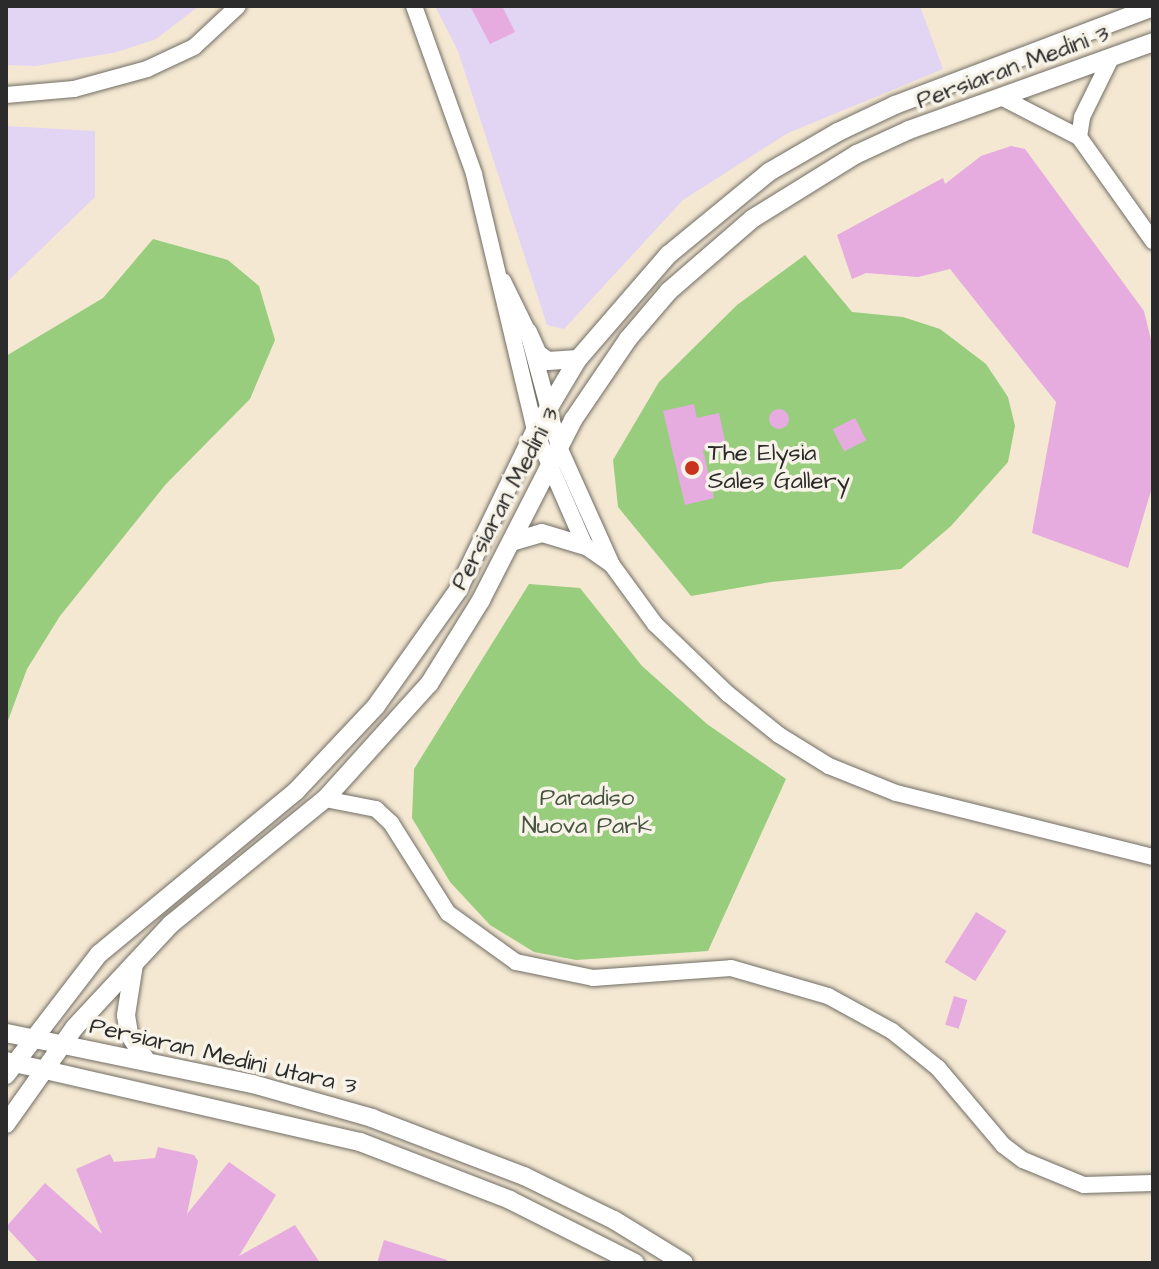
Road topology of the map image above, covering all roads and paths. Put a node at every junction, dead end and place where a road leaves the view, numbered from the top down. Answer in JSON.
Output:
{"nodes":[{"id":1,"x":238,"y":6,"type":"edge"},
{"id":2,"x":414,"y":6,"type":"edge"},
{"id":3,"x":1153,"y":7,"type":"edge"},
{"id":4,"x":1153,"y":42,"type":"edge"},
{"id":5,"x":1111,"y":58,"type":"junction"},
{"id":6,"x":6,"y":95,"type":"edge"},
{"id":7,"x":1003,"y":98,"type":"junction"},
{"id":8,"x":1079,"y":137,"type":"junction"},
{"id":9,"x":1153,"y":241,"type":"edge"},
{"id":10,"x":503,"y":281,"type":"junction"},
{"id":11,"x":528,"y":332,"type":"junction"},
{"id":12,"x":578,"y":359,"type":"junction"},
{"id":13,"x":546,"y":410,"type":"junction"},
{"id":14,"x":535,"y":431,"type":"junction"},
{"id":15,"x":559,"y":447,"type":"junction"},
{"id":16,"x":549,"y":466,"type":"junction"},
{"id":17,"x":511,"y":542,"type":"junction"},
{"id":18,"x":585,"y":546,"type":"junction"},
{"id":19,"x":612,"y":565,"type":"junction"},
{"id":20,"x":325,"y":799,"type":"junction"},
{"id":21,"x":1153,"y":857,"type":"edge"},
{"id":22,"x":134,"y":964,"type":"junction"},
{"id":23,"x":6,"y":1033,"type":"edge"},
{"id":24,"x":32,"y":1039,"type":"junction"},
{"id":25,"x":62,"y":1045,"type":"junction"},
{"id":26,"x":147,"y":1062,"type":"junction"},
{"id":27,"x":9,"y":1067,"type":"edge"},
{"id":28,"x":45,"y":1070,"type":"junction"},
{"id":29,"x":6,"y":1124,"type":"edge"},
{"id":30,"x":1153,"y":1183,"type":"edge"},
{"id":31,"x":614,"y":1220,"type":"junction"},
{"id":32,"x":604,"y":1246,"type":"junction"},
{"id":33,"x":675,"y":1260,"type":"edge"},
{"id":34,"x":635,"y":1263,"type":"edge"}],
"edges":[{"from":1,"to":6,"type":"street"},
{"from":2,"to":10,"type":"street"},
{"from":3,"to":12,"type":"street","name":"Persiaran Medini 3"},
{"from":4,"to":5,"type":"street","name":"Persiaran Medini 3"},
{"from":5,"to":7,"type":"street","name":"Persiaran Medini 3"},
{"from":5,"to":8,"type":"street"},
{"from":7,"to":8,"type":"street"},
{"from":7,"to":15,"type":"street","name":"Persiaran Medini 3"},
{"from":8,"to":9,"type":"street"},
{"from":10,"to":11,"type":"street"},
{"from":10,"to":14,"type":"street"},
{"from":11,"to":12,"type":"street"},
{"from":11,"to":13,"type":"street"},
{"from":12,"to":13,"type":"street","name":"Persiaran Medini 3"},
{"from":13,"to":14,"type":"street","name":"Persiaran Medini 3"},
{"from":13,"to":15,"type":"street"},
{"from":14,"to":16,"type":"street"},
{"from":14,"to":24,"type":"street","name":"Persiaran Medini 3"},
{"from":15,"to":16,"type":"street","name":"Persiaran Medini 3"},
{"from":15,"to":19,"type":"street"},
{"from":16,"to":17,"type":"street","name":"Persiaran Medini 3"},
{"from":16,"to":18,"type":"street"},
{"from":17,"to":18,"type":"street"},
{"from":17,"to":20,"type":"street","name":"Persiaran Medini 3"},
{"from":18,"to":19,"type":"street"},
{"from":19,"to":21,"type":"street"},
{"from":20,"to":22,"type":"street","name":"Persiaran Medini 3"},
{"from":20,"to":30,"type":"street"},
{"from":22,"to":25,"type":"street","name":"Persiaran Medini 3"},
{"from":22,"to":26,"type":"street"},
{"from":23,"to":24,"type":"street","name":"Persiaran Medini Utara 3"},
{"from":24,"to":25,"type":"street","name":"Persiaran Medini Utara 3"},
{"from":24,"to":27,"type":"street","name":"Persiaran Medini 3"},
{"from":25,"to":26,"type":"street","name":"Persiaran Medini Utara 3"},
{"from":25,"to":28,"type":"street","name":"Persiaran Medini 3"},
{"from":26,"to":31,"type":"street","name":"Persiaran Medini Utara 3"},
{"from":27,"to":28,"type":"street","name":"Persiaran Medini Utara 3"},
{"from":28,"to":29,"type":"street","name":"Persiaran Medini 3"},
{"from":28,"to":32,"type":"street","name":"Persiaran Medini Utara 3"},
{"from":31,"to":32,"type":"street"},
{"from":31,"to":33,"type":"street","name":"Persiaran Medini Utara 3"},
{"from":32,"to":34,"type":"street","name":"Persiaran Medini Utara 3"}]}
